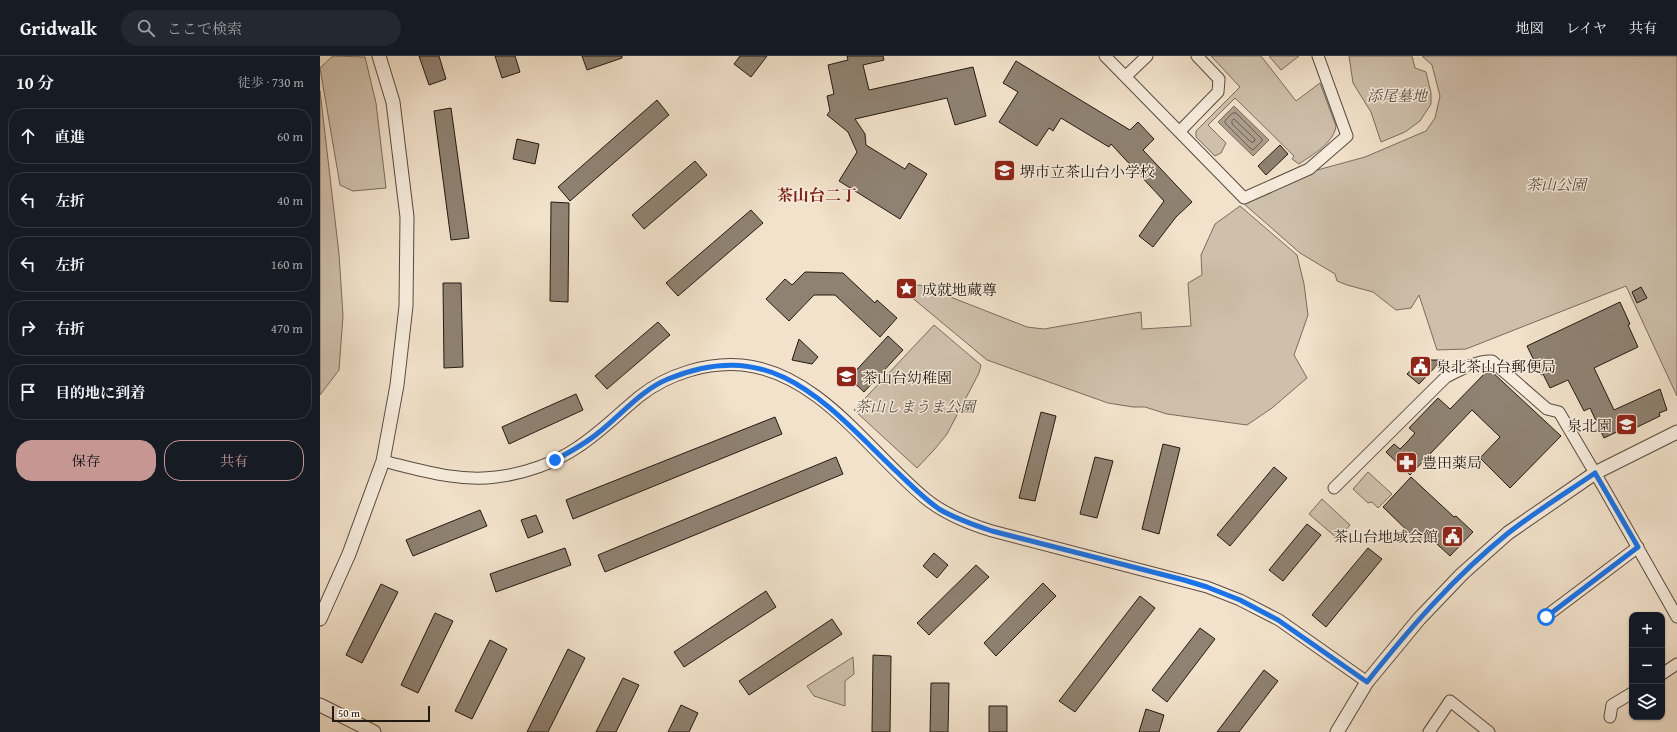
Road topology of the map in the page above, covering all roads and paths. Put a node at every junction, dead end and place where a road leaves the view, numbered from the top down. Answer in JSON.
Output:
{"nodes":[{"id":1,"x":379,"y":56,"type":"edge"},
{"id":2,"x":1105,"y":56,"type":"edge"},
{"id":3,"x":1147,"y":56,"type":"edge"},
{"id":4,"x":1197,"y":56,"type":"edge"},
{"id":5,"x":1318,"y":56,"type":"edge"},
{"id":6,"x":1126,"y":76,"type":"junction"},
{"id":7,"x":1180,"y":131,"type":"junction"},
{"id":8,"x":1677,"y":432,"type":"edge"},
{"id":9,"x":383,"y":460,"type":"junction"},
{"id":10,"x":1595,"y":473,"type":"junction"},
{"id":11,"x":1334,"y":488,"type":"dead end"},
{"id":12,"x":1638,"y":547,"type":"junction"},
{"id":13,"x":1546,"y":617,"type":"dead end"},
{"id":14,"x":1677,"y":617,"type":"edge"},
{"id":15,"x":320,"y":619,"type":"edge"},
{"id":16,"x":1677,"y":664,"type":"edge"},
{"id":17,"x":1665,"y":672,"type":"edge"},
{"id":18,"x":1367,"y":682,"type":"junction"},
{"id":19,"x":1629,"y":695,"type":"edge"},
{"id":20,"x":320,"y":705,"type":"edge"},
{"id":21,"x":1610,"y":716,"type":"dead end"},
{"id":22,"x":374,"y":732,"type":"edge"},
{"id":23,"x":1337,"y":732,"type":"edge"},
{"id":24,"x":1429,"y":732,"type":"edge"},
{"id":25,"x":1489,"y":732,"type":"edge"}],
"edges":[{"from":1,"to":9,"type":"street"},
{"from":2,"to":6,"type":"street"},
{"from":3,"to":6,"type":"street"},
{"from":4,"to":7,"type":"street"},
{"from":5,"to":7,"type":"street"},
{"from":6,"to":7,"type":"street"},
{"from":8,"to":10,"type":"street"},
{"from":9,"to":15,"type":"street"},
{"from":9,"to":18,"type":"street"},
{"from":10,"to":11,"type":"street"},
{"from":10,"to":12,"type":"street"},
{"from":10,"to":18,"type":"street"},
{"from":12,"to":13,"type":"street"},
{"from":12,"to":14,"type":"street"},
{"from":16,"to":17,"type":"street"},
{"from":18,"to":23,"type":"street"},
{"from":19,"to":21,"type":"street"},
{"from":20,"to":22,"type":"street"},
{"from":24,"to":25,"type":"street"}]}
